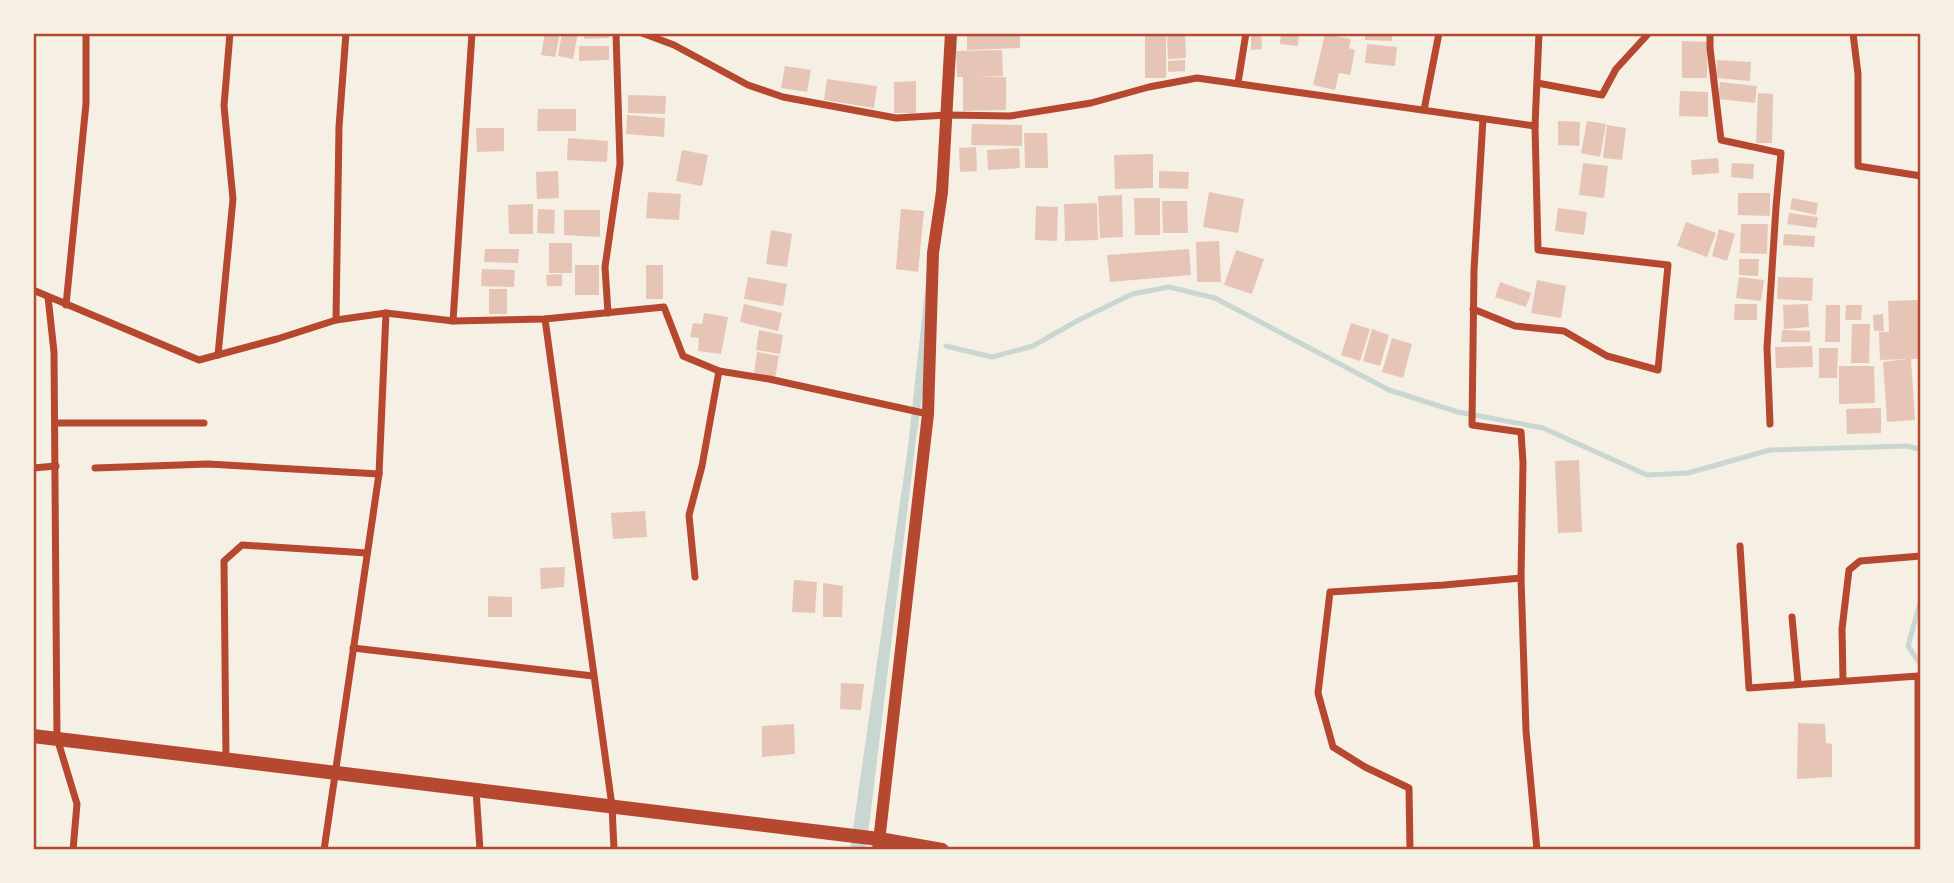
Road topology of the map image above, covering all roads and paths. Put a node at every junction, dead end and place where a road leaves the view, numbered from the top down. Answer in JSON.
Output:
{"nodes":[{"id":1,"x":86,"y":33,"type":"edge"},
{"id":2,"x":230,"y":33,"type":"edge"},
{"id":3,"x":346,"y":33,"type":"edge"},
{"id":4,"x":472,"y":33,"type":"edge"},
{"id":5,"x":616,"y":33,"type":"edge"},
{"id":6,"x":642,"y":33,"type":"edge"},
{"id":7,"x":951,"y":33,"type":"edge"},
{"id":8,"x":1246,"y":33,"type":"edge"},
{"id":9,"x":1439,"y":33,"type":"edge"},
{"id":10,"x":1539,"y":33,"type":"edge"},
{"id":11,"x":1649,"y":33,"type":"edge"},
{"id":12,"x":1710,"y":33,"type":"edge"},
{"id":13,"x":1853,"y":33,"type":"edge"},
{"id":14,"x":1238,"y":83,"type":"junction"},
{"id":15,"x":1536,"y":83,"type":"junction"},
{"id":16,"x":1424,"y":110,"type":"junction"},
{"id":17,"x":947,"y":115,"type":"junction"},
{"id":18,"x":1483,"y":119,"type":"junction"},
{"id":19,"x":1535,"y":126,"type":"junction"},
{"id":20,"x":1921,"y":176,"type":"edge"},
{"id":21,"x":33,"y":290,"type":"edge"},
{"id":22,"x":48,"y":297,"type":"junction"},
{"id":23,"x":66,"y":305,"type":"junction"},
{"id":24,"x":1473,"y":309,"type":"junction"},
{"id":25,"x":386,"y":313,"type":"junction"},
{"id":26,"x":608,"y":313,"type":"junction"},
{"id":27,"x":545,"y":319,"type":"junction"},
{"id":28,"x":336,"y":320,"type":"junction"},
{"id":29,"x":453,"y":321,"type":"junction"},
{"id":30,"x":218,"y":355,"type":"junction"},
{"id":31,"x":719,"y":371,"type":"junction"},
{"id":32,"x":927,"y":414,"type":"junction"},
{"id":33,"x":56,"y":423,"type":"junction"},
{"id":34,"x":204,"y":423,"type":"dead end"},
{"id":35,"x":1770,"y":424,"type":"dead end"},
{"id":36,"x":56,"y":466,"type":"junction"},
{"id":37,"x":33,"y":468,"type":"edge"},
{"id":38,"x":95,"y":468,"type":"dead end"},
{"id":39,"x":379,"y":474,"type":"junction"},
{"id":40,"x":1740,"y":546,"type":"dead end"},
{"id":41,"x":367,"y":552,"type":"junction"},
{"id":42,"x":1921,"y":556,"type":"edge"},
{"id":43,"x":695,"y":577,"type":"dead end"},
{"id":44,"x":1521,"y":578,"type":"junction"},
{"id":45,"x":1792,"y":617,"type":"dead end"},
{"id":46,"x":353,"y":648,"type":"junction"},
{"id":47,"x":593,"y":676,"type":"junction"},
{"id":48,"x":1843,"y":681,"type":"junction"},
{"id":49,"x":1798,"y":683,"type":"junction"},
{"id":50,"x":33,"y":736,"type":"edge"},
{"id":51,"x":57,"y":738,"type":"junction"},
{"id":52,"x":226,"y":759,"type":"junction"},
{"id":53,"x":335,"y":772,"type":"junction"},
{"id":54,"x":476,"y":789,"type":"junction"},
{"id":55,"x":612,"y":806,"type":"junction"},
{"id":56,"x":876,"y":842,"type":"edge"},
{"id":57,"x":72,"y":850,"type":"edge"},
{"id":58,"x":324,"y":850,"type":"edge"},
{"id":59,"x":480,"y":850,"type":"edge"},
{"id":60,"x":614,"y":850,"type":"edge"},
{"id":61,"x":942,"y":850,"type":"edge"},
{"id":62,"x":1410,"y":850,"type":"edge"},
{"id":63,"x":1537,"y":850,"type":"edge"},
{"id":64,"x":1918,"y":850,"type":"edge"}],
"edges":[{"from":1,"to":23,"type":"street"},
{"from":2,"to":30,"type":"street"},
{"from":3,"to":28,"type":"street"},
{"from":4,"to":29,"type":"street"},
{"from":5,"to":26,"type":"street"},
{"from":6,"to":17,"type":"street"},
{"from":7,"to":17,"type":"street"},
{"from":8,"to":14,"type":"street"},
{"from":9,"to":16,"type":"street"},
{"from":10,"to":15,"type":"street"},
{"from":11,"to":15,"type":"street"},
{"from":12,"to":35,"type":"street"},
{"from":13,"to":20,"type":"street"},
{"from":14,"to":16,"type":"street"},
{"from":14,"to":17,"type":"street"},
{"from":15,"to":19,"type":"street"},
{"from":16,"to":18,"type":"street"},
{"from":17,"to":32,"type":"street"},
{"from":18,"to":19,"type":"street"},
{"from":18,"to":24,"type":"street"},
{"from":19,"to":24,"type":"street"},
{"from":21,"to":22,"type":"street"},
{"from":22,"to":23,"type":"street"},
{"from":22,"to":33,"type":"street"},
{"from":23,"to":30,"type":"street"},
{"from":24,"to":44,"type":"street"},
{"from":25,"to":28,"type":"street"},
{"from":25,"to":29,"type":"street"},
{"from":25,"to":39,"type":"street"},
{"from":26,"to":27,"type":"street"},
{"from":26,"to":31,"type":"street"},
{"from":27,"to":29,"type":"street"},
{"from":27,"to":47,"type":"street"},
{"from":28,"to":30,"type":"street"},
{"from":31,"to":32,"type":"street"},
{"from":31,"to":43,"type":"street"},
{"from":32,"to":56,"type":"street"},
{"from":33,"to":34,"type":"street"},
{"from":33,"to":36,"type":"street"},
{"from":36,"to":37,"type":"street"},
{"from":36,"to":51,"type":"street"},
{"from":38,"to":39,"type":"street"},
{"from":39,"to":41,"type":"street"},
{"from":40,"to":49,"type":"street"},
{"from":41,"to":46,"type":"street"},
{"from":41,"to":52,"type":"street"},
{"from":42,"to":48,"type":"street"},
{"from":44,"to":62,"type":"street"},
{"from":44,"to":63,"type":"street"},
{"from":45,"to":49,"type":"street"},
{"from":46,"to":47,"type":"street"},
{"from":46,"to":53,"type":"street"},
{"from":47,"to":55,"type":"street"},
{"from":48,"to":49,"type":"street"},
{"from":48,"to":64,"type":"street"},
{"from":50,"to":51,"type":"main road"},
{"from":51,"to":52,"type":"main road"},
{"from":51,"to":57,"type":"street"},
{"from":52,"to":53,"type":"main road"},
{"from":53,"to":54,"type":"main road"},
{"from":53,"to":58,"type":"street"},
{"from":54,"to":55,"type":"main road"},
{"from":54,"to":59,"type":"street"},
{"from":55,"to":56,"type":"main road"},
{"from":55,"to":60,"type":"street"},
{"from":56,"to":61,"type":"main road"}]}
